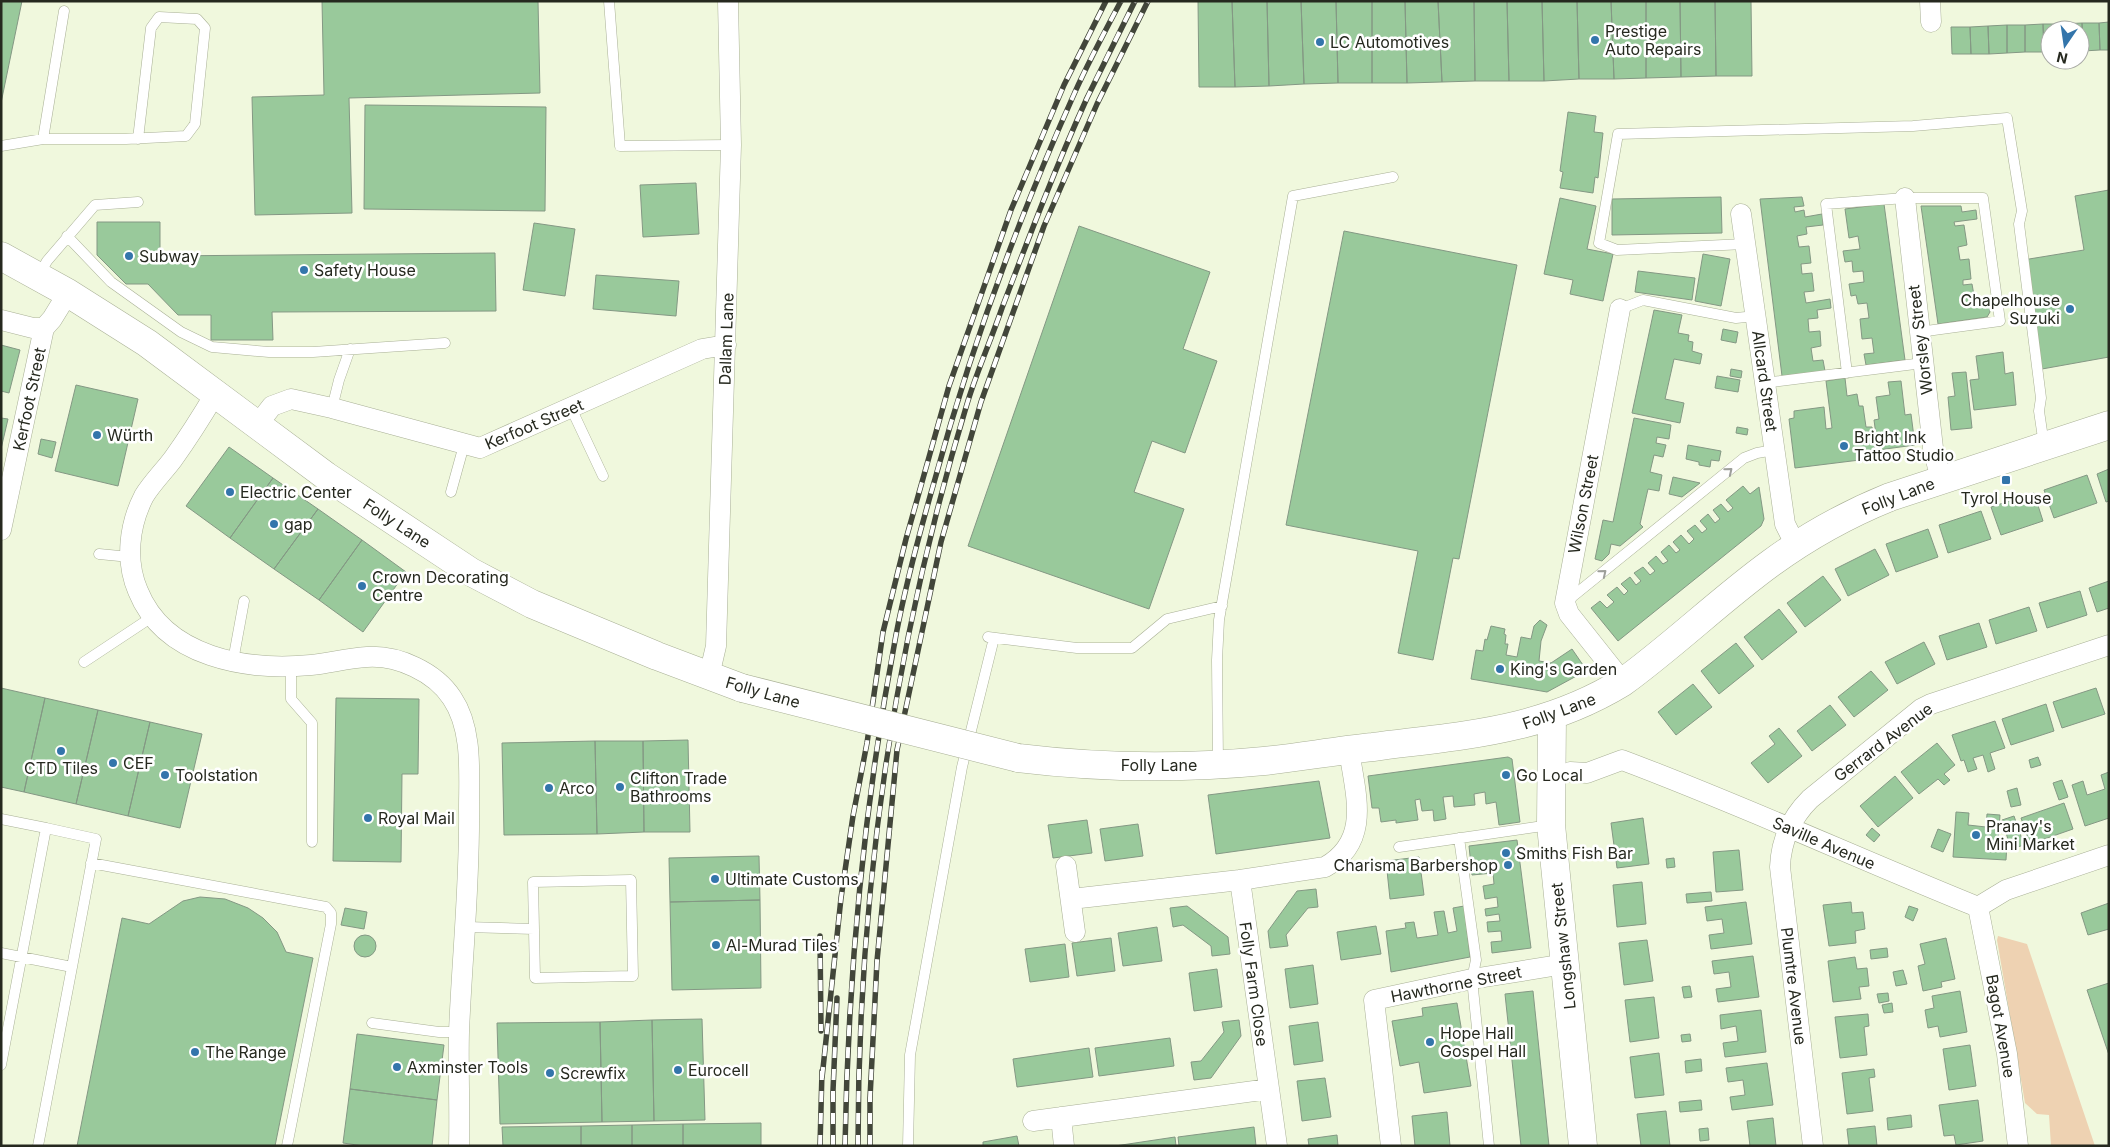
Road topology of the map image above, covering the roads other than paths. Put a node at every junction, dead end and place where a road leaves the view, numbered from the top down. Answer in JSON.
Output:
{"nodes":[{"id":1,"x":609,"y":1,"type":"edge"},
{"id":2,"x":728,"y":1,"type":"edge"},
{"id":3,"x":1930,"y":1,"type":"edge"},
{"id":4,"x":64,"y":11,"type":"dead end"},
{"id":5,"x":1931,"y":22,"type":"dead end"},
{"id":6,"x":43,"y":139,"type":"junction"},
{"id":7,"x":138,"y":139,"type":"junction"},
{"id":8,"x":731,"y":145,"type":"junction"},
{"id":9,"x":1,"y":146,"type":"edge"},
{"id":10,"x":1393,"y":177,"type":"dead end"},
{"id":11,"x":1904,"y":198,"type":"junction"},
{"id":12,"x":138,"y":202,"type":"dead end"},
{"id":13,"x":1741,"y":214,"type":"dead end"},
{"id":14,"x":67,"y":236,"type":"junction"},
{"id":15,"x":1746,"y":244,"type":"junction"},
{"id":16,"x":1,"y":256,"type":"edge"},
{"id":17,"x":21,"y":271,"type":"edge"},
{"id":18,"x":68,"y":293,"type":"junction"},
{"id":19,"x":1620,"y":309,"type":"joint"},
{"id":20,"x":1756,"y":316,"type":"junction"},
{"id":21,"x":1,"y":320,"type":"edge"},
{"id":22,"x":44,"y":328,"type":"junction"},
{"id":23,"x":1919,"y":332,"type":"junction"},
{"id":24,"x":446,"y":343,"type":"dead end"},
{"id":25,"x":726,"y":345,"type":"junction"},
{"id":26,"x":350,"y":349,"type":"junction"},
{"id":27,"x":1923,"y":364,"type":"junction"},
{"id":28,"x":1847,"y":373,"type":"junction"},
{"id":29,"x":1764,"y":383,"type":"junction"},
{"id":30,"x":216,"y":394,"type":"junction"},
{"id":31,"x":332,"y":408,"type":"junction"},
{"id":32,"x":571,"y":408,"type":"junction"},
{"id":33,"x":258,"y":424,"type":"junction"},
{"id":34,"x":2109,"y":425,"type":"edge"},
{"id":35,"x":464,"y":445,"type":"junction"},
{"id":36,"x":2044,"y":446,"type":"junction"},
{"id":37,"x":1774,"y":450,"type":"junction"},
{"id":38,"x":604,"y":476,"type":"dead end"},
{"id":39,"x":1941,"y":480,"type":"junction"},
{"id":40,"x":451,"y":492,"type":"dead end"},
{"id":41,"x":1,"y":530,"type":"edge"},
{"id":42,"x":1796,"y":546,"type":"junction"},
{"id":43,"x":99,"y":554,"type":"dead end"},
{"id":44,"x":130,"y":556,"type":"junction"},
{"id":45,"x":244,"y":601,"type":"dead end"},
{"id":46,"x":1565,"y":603,"type":"junction"},
{"id":47,"x":1222,"y":606,"type":"junction"},
{"id":48,"x":152,"y":617,"type":"junction"},
{"id":49,"x":2109,"y":645,"type":"edge"},
{"id":50,"x":233,"y":661,"type":"junction"},
{"id":51,"x":84,"y":662,"type":"dead end"},
{"id":52,"x":291,"y":666,"type":"junction"},
{"id":53,"x":709,"y":676,"type":"junction"},
{"id":54,"x":1623,"y":682,"type":"junction"},
{"id":55,"x":1552,"y":716,"type":"junction"},
{"id":56,"x":1349,"y":750,"type":"junction"},
{"id":57,"x":1218,"y":764,"type":"junction"},
{"id":58,"x":1570,"y":772,"type":"dead end"},
{"id":59,"x":1,"y":819,"type":"edge"},
{"id":60,"x":1551,"y":825,"type":"junction"},
{"id":61,"x":46,"y":828,"type":"junction"},
{"id":62,"x":1789,"y":828,"type":"junction"},
{"id":63,"x":1459,"y":838,"type":"junction"},
{"id":64,"x":312,"y":842,"type":"dead end"},
{"id":65,"x":1399,"y":847,"type":"dead end"},
{"id":66,"x":2109,"y":855,"type":"edge"},
{"id":67,"x":91,"y":863,"type":"junction"},
{"id":68,"x":1066,"y":866,"type":"dead end"},
{"id":69,"x":1240,"y":880,"type":"junction"},
{"id":70,"x":1071,"y":899,"type":"junction"},
{"id":71,"x":1978,"y":907,"type":"junction"},
{"id":72,"x":466,"y":926,"type":"junction"},
{"id":73,"x":534,"y":929,"type":"junction"},
{"id":74,"x":1075,"y":932,"type":"dead end"},
{"id":75,"x":1,"y":952,"type":"edge"},
{"id":76,"x":22,"y":957,"type":"junction"},
{"id":77,"x":1565,"y":964,"type":"junction"},
{"id":78,"x":72,"y":967,"type":"junction"},
{"id":79,"x":1472,"y":979,"type":"junction"},
{"id":80,"x":372,"y":1023,"type":"dead end"},
{"id":81,"x":459,"y":1032,"type":"junction"},
{"id":82,"x":1,"y":1065,"type":"edge"},
{"id":83,"x":1269,"y":1088,"type":"junction"},
{"id":84,"x":1061,"y":1117,"type":"junction"},
{"id":85,"x":1032,"y":1121,"type":"dead end"},
{"id":86,"x":38,"y":1146,"type":"edge"},
{"id":87,"x":288,"y":1146,"type":"edge"},
{"id":88,"x":459,"y":1146,"type":"edge"},
{"id":89,"x":908,"y":1146,"type":"edge"},
{"id":90,"x":1064,"y":1146,"type":"edge"},
{"id":91,"x":1277,"y":1146,"type":"edge"},
{"id":92,"x":1391,"y":1146,"type":"edge"},
{"id":93,"x":1489,"y":1146,"type":"edge"},
{"id":94,"x":1584,"y":1146,"type":"edge"},
{"id":95,"x":1813,"y":1146,"type":"edge"},
{"id":96,"x":2018,"y":1146,"type":"edge"}],
"edges":[{"from":1,"to":8,"type":"lane"},
{"from":2,"to":8,"type":"street","name":"Dallam Lane"},
{"from":3,"to":5,"type":"street"},
{"from":4,"to":6,"type":"lane"},
{"from":6,"to":7,"type":"lane"},
{"from":6,"to":9,"type":"lane"},
{"from":7,"to":7,"type":"lane"},
{"from":8,"to":25,"type":"street","name":"Dallam Lane"},
{"from":10,"to":47,"type":"lane"},
{"from":11,"to":23,"type":"street","name":"Worsley Street"},
{"from":11,"to":23,"type":"lane"},
{"from":11,"to":28,"type":"lane"},
{"from":12,"to":14,"type":"lane"},
{"from":13,"to":15,"type":"street","name":"Allcard Street"},
{"from":14,"to":17,"type":"lane"},
{"from":14,"to":26,"type":"lane"},
{"from":15,"to":20,"type":"street","name":"Allcard Street"},
{"from":15,"to":36,"type":"lane"},
{"from":16,"to":17,"type":"street"},
{"from":17,"to":18,"type":"street"},
{"from":18,"to":22,"type":"street","name":"Kerfoot Street"},
{"from":18,"to":30,"type":"street"},
{"from":19,"to":20,"type":"lane"},
{"from":19,"to":46,"type":"street","name":"Wilson Street"},
{"from":20,"to":29,"type":"street","name":"Allcard Street"},
{"from":21,"to":22,"type":"street","name":"Kerfoot Street"},
{"from":22,"to":41,"type":"street","name":"Kerfoot Street"},
{"from":23,"to":27,"type":"street","name":"Worsley Street"},
{"from":24,"to":26,"type":"lane"},
{"from":25,"to":32,"type":"street","name":"Kerfoot Street"},
{"from":25,"to":53,"type":"street","name":"Dallam Lane"},
{"from":26,"to":31,"type":"lane"},
{"from":27,"to":28,"type":"lane"},
{"from":27,"to":39,"type":"street","name":"Worsley Street"},
{"from":28,"to":29,"type":"lane"},
{"from":29,"to":37,"type":"street","name":"Allcard Street"},
{"from":30,"to":33,"type":"street","name":"Folly Lane"},
{"from":30,"to":44,"type":"street"},
{"from":31,"to":33,"type":"street","name":"Kerfoot Street"},
{"from":31,"to":35,"type":"street","name":"Kerfoot Street"},
{"from":32,"to":35,"type":"street","name":"Kerfoot Street"},
{"from":32,"to":38,"type":"lane"},
{"from":33,"to":53,"type":"street","name":"Folly Lane"},
{"from":34,"to":36,"type":"street","name":"Folly Lane"},
{"from":35,"to":40,"type":"lane"},
{"from":36,"to":39,"type":"street","name":"Folly Lane"},
{"from":37,"to":42,"type":"street","name":"Allcard Street"},
{"from":46,"to":37,"type":"lane","one_way":true},
{"from":39,"to":42,"type":"street","name":"Folly Lane"},
{"from":42,"to":54,"type":"street","name":"Folly Lane"},
{"from":43,"to":44,"type":"lane"},
{"from":44,"to":48,"type":"street"},
{"from":45,"to":50,"type":"lane"},
{"from":46,"to":54,"type":"street"},
{"from":47,"to":57,"type":"lane"},
{"from":47,"to":89,"type":"lane"},
{"from":48,"to":50,"type":"street"},
{"from":48,"to":51,"type":"lane"},
{"from":49,"to":62,"type":"street","name":"Gerrard Avenue"},
{"from":50,"to":52,"type":"street"},
{"from":52,"to":64,"type":"lane"},
{"from":52,"to":72,"type":"street"},
{"from":53,"to":57,"type":"street","name":"Folly Lane","bridge":true},
{"from":54,"to":55,"type":"street","name":"Folly Lane"},
{"from":55,"to":56,"type":"street","name":"Folly Lane"},
{"from":55,"to":60,"type":"street","name":"Longshaw Street"},
{"from":56,"to":57,"type":"street","name":"Folly Lane"},
{"from":56,"to":69,"type":"street"},
{"from":58,"to":62,"type":"street","name":"Saville Avenue"},
{"from":59,"to":61,"type":"lane"},
{"from":60,"to":63,"type":"lane"},
{"from":60,"to":77,"type":"street","name":"Longshaw Street"},
{"from":61,"to":67,"type":"lane"},
{"from":61,"to":76,"type":"lane"},
{"from":62,"to":71,"type":"street","name":"Saville Avenue"},
{"from":62,"to":95,"type":"street","name":"Plumtre Avenue"},
{"from":63,"to":65,"type":"lane"},
{"from":63,"to":79,"type":"lane"},
{"from":66,"to":71,"type":"street"},
{"from":67,"to":78,"type":"lane"},
{"from":67,"to":87,"type":"lane"},
{"from":68,"to":70,"type":"street"},
{"from":69,"to":70,"type":"street"},
{"from":69,"to":83,"type":"street","name":"Folly Farm Close"},
{"from":70,"to":74,"type":"street"},
{"from":71,"to":96,"type":"street","name":"Bagot Avenue"},
{"from":72,"to":73,"type":"lane"},
{"from":72,"to":81,"type":"street"},
{"from":73,"to":73,"type":"lane"},
{"from":75,"to":76,"type":"lane"},
{"from":76,"to":78,"type":"lane"},
{"from":76,"to":82,"type":"lane"},
{"from":77,"to":79,"type":"street","name":"Hawthorne Street"},
{"from":77,"to":94,"type":"street","name":"Longshaw Street"},
{"from":78,"to":86,"type":"lane"},
{"from":79,"to":92,"type":"street","name":"Hawthorne Street"},
{"from":79,"to":93,"type":"lane"},
{"from":80,"to":81,"type":"lane"},
{"from":81,"to":88,"type":"street"},
{"from":83,"to":84,"type":"street"},
{"from":83,"to":91,"type":"street","name":"Folly Farm Close"},
{"from":84,"to":85,"type":"street"},
{"from":84,"to":90,"type":"street"}]}
